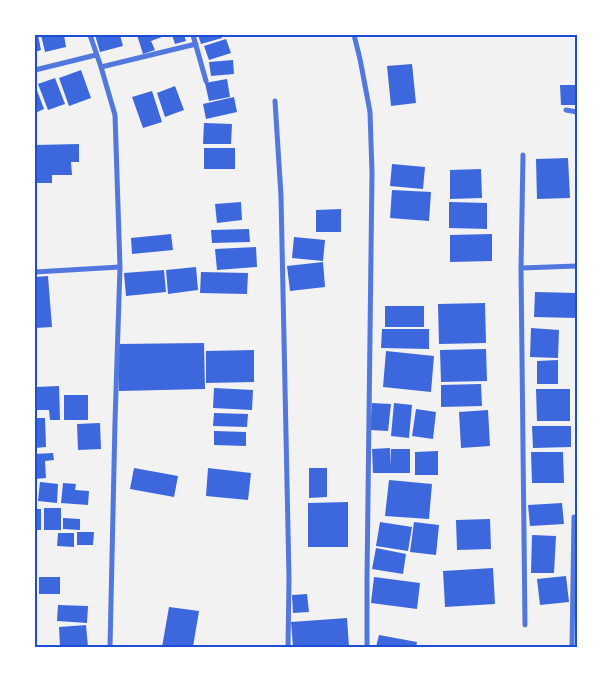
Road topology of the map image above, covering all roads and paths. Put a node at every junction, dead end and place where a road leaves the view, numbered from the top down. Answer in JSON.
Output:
{"nodes":[{"id":1,"x":90,"y":35,"type":"edge"},
{"id":2,"x":193,"y":35,"type":"edge"},
{"id":3,"x":354,"y":35,"type":"edge"},
{"id":4,"x":196,"y":44,"type":"junction"},
{"id":5,"x":96,"y":55,"type":"junction"},
{"id":6,"x":101,"y":67,"type":"junction"},
{"id":7,"x":35,"y":70,"type":"edge"},
{"id":8,"x":206,"y":81,"type":"dead end"},
{"id":9,"x":274,"y":101,"type":"dead end"},
{"id":10,"x":566,"y":110,"type":"dead end"},
{"id":11,"x":577,"y":112,"type":"edge"},
{"id":12,"x":523,"y":156,"type":"dead end"},
{"id":13,"x":577,"y":266,"type":"edge"},
{"id":14,"x":120,"y":267,"type":"junction"},
{"id":15,"x":521,"y":268,"type":"junction"},
{"id":16,"x":35,"y":272,"type":"edge"},
{"id":17,"x":574,"y":517,"type":"dead end"},
{"id":18,"x":525,"y":625,"type":"dead end"},
{"id":19,"x":110,"y":647,"type":"edge"},
{"id":20,"x":288,"y":647,"type":"edge"},
{"id":21,"x":368,"y":647,"type":"edge"},
{"id":22,"x":572,"y":647,"type":"edge"}],
"edges":[{"from":1,"to":5,"type":"street"},
{"from":2,"to":4,"type":"street"},
{"from":3,"to":21,"type":"street"},
{"from":4,"to":6,"type":"street"},
{"from":4,"to":8,"type":"street"},
{"from":5,"to":6,"type":"street"},
{"from":5,"to":7,"type":"street"},
{"from":6,"to":14,"type":"street"},
{"from":9,"to":20,"type":"street"},
{"from":10,"to":11,"type":"street"},
{"from":12,"to":15,"type":"street"},
{"from":13,"to":15,"type":"street"},
{"from":14,"to":16,"type":"street"},
{"from":14,"to":19,"type":"street"},
{"from":15,"to":18,"type":"street"},
{"from":17,"to":22,"type":"street"}]}
